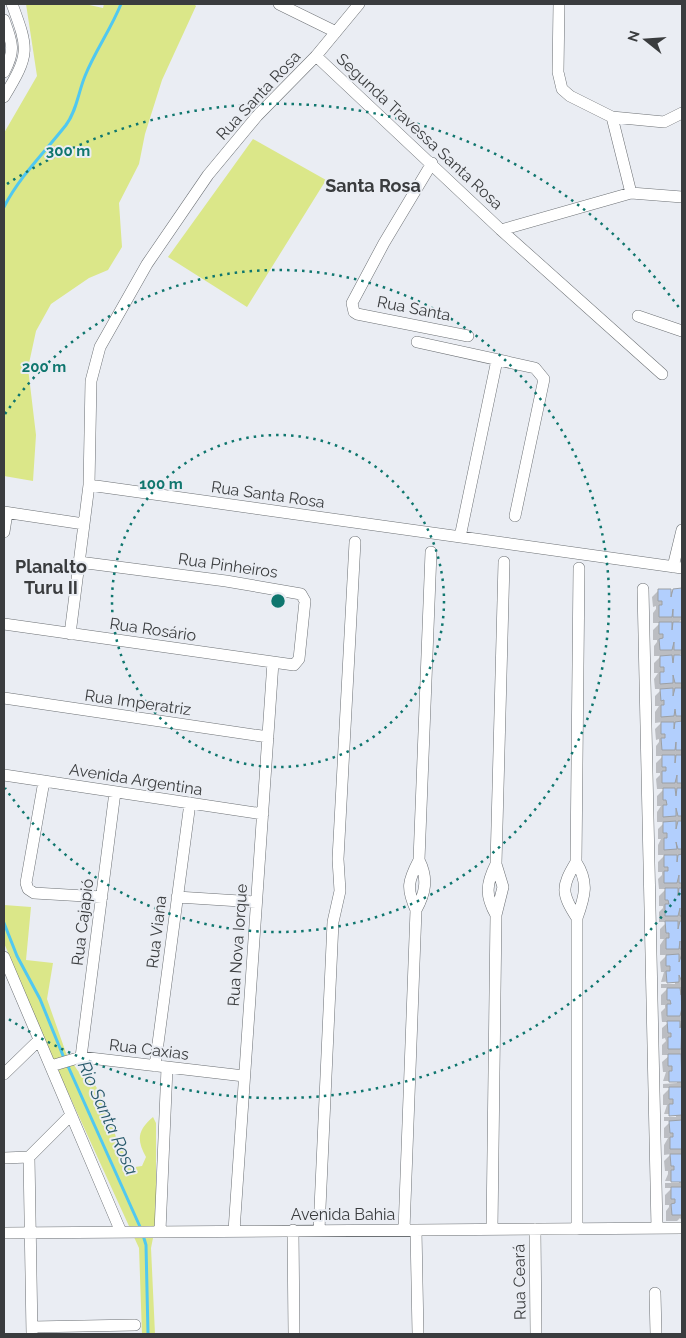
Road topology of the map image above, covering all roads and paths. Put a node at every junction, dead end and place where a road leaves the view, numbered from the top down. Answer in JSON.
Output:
{"nodes":[{"id":1,"x":12,"y":4,"type":"edge"},
{"id":2,"x":279,"y":4,"type":"edge"},
{"id":3,"x":359,"y":4,"type":"edge"},
{"id":4,"x":559,"y":4,"type":"edge"},
{"id":5,"x":4,"y":20,"type":"edge"},
{"id":6,"x":336,"y":32,"type":"junction"},
{"id":7,"x":316,"y":56,"type":"junction"},
{"id":8,"x":5,"y":65,"type":"edge"},
{"id":9,"x":4,"y":96,"type":"edge"},
{"id":10,"x":682,"y":113,"type":"edge"},
{"id":11,"x":612,"y":117,"type":"junction"},
{"id":12,"x":432,"y":164,"type":"junction"},
{"id":13,"x":631,"y":193,"type":"junction"},
{"id":14,"x":682,"y":197,"type":"edge"},
{"id":15,"x":501,"y":230,"type":"junction"},
{"id":16,"x":638,"y":316,"type":"dead end"},
{"id":17,"x":682,"y":331,"type":"edge"},
{"id":18,"x":468,"y":336,"type":"dead end"},
{"id":19,"x":417,"y":342,"type":"dead end"},
{"id":20,"x":497,"y":360,"type":"junction"},
{"id":21,"x":662,"y":374,"type":"dead end"},
{"id":22,"x":89,"y":485,"type":"junction"},
{"id":23,"x":5,"y":512,"type":"edge"},
{"id":24,"x":515,"y":516,"type":"dead end"},
{"id":25,"x":84,"y":524,"type":"junction"},
{"id":26,"x":682,"y":530,"type":"edge"},
{"id":27,"x":4,"y":532,"type":"edge"},
{"id":28,"x":460,"y":537,"type":"junction"},
{"id":29,"x":355,"y":542,"type":"dead end"},
{"id":30,"x":431,"y":552,"type":"dead end"},
{"id":31,"x":79,"y":562,"type":"junction"},
{"id":32,"x":504,"y":562,"type":"dead end"},
{"id":33,"x":579,"y":568,"type":"dead end"},
{"id":34,"x":678,"y":568,"type":"edge"},
{"id":35,"x":643,"y":589,"type":"dead end"},
{"id":36,"x":4,"y":624,"type":"edge"},
{"id":37,"x":70,"y":634,"type":"junction"},
{"id":38,"x":273,"y":662,"type":"junction"},
{"id":39,"x":297,"y":663,"type":"joint"},
{"id":40,"x":4,"y":698,"type":"edge"},
{"id":41,"x":268,"y":737,"type":"junction"},
{"id":42,"x":4,"y":775,"type":"edge"},
{"id":43,"x":44,"y":781,"type":"junction"},
{"id":44,"x":115,"y":792,"type":"junction"},
{"id":45,"x":190,"y":803,"type":"junction"},
{"id":46,"x":263,"y":814,"type":"junction"},
{"id":47,"x":419,"y":860,"type":"junction"},
{"id":48,"x":576,"y":862,"type":"junction"},
{"id":49,"x":102,"y":897,"type":"junction"},
{"id":50,"x":177,"y":897,"type":"junction"},
{"id":51,"x":256,"y":902,"type":"junction"},
{"id":52,"x":416,"y":910,"type":"junction"},
{"id":53,"x":577,"y":918,"type":"junction"},
{"id":54,"x":4,"y":957,"type":"edge"},
{"id":55,"x":39,"y":1040,"type":"junction"},
{"id":56,"x":79,"y":1057,"type":"junction"},
{"id":57,"x":53,"y":1065,"type":"junction"},
{"id":58,"x":155,"y":1066,"type":"junction"},
{"id":59,"x":167,"y":1068,"type":"junction"},
{"id":60,"x":4,"y":1074,"type":"edge"},
{"id":61,"x":244,"y":1076,"type":"junction"},
{"id":62,"x":72,"y":1115,"type":"junction"},
{"id":63,"x":29,"y":1157,"type":"junction"},
{"id":64,"x":4,"y":1158,"type":"edge"},
{"id":65,"x":492,"y":1224,"type":"junction"},
{"id":66,"x":577,"y":1224,"type":"junction"},
{"id":67,"x":657,"y":1224,"type":"junction"},
{"id":68,"x":319,"y":1226,"type":"junction"},
{"id":69,"x":408,"y":1227,"type":"junction"},
{"id":70,"x":682,"y":1228,"type":"edge"},
{"id":71,"x":535,"y":1229,"type":"junction"},
{"id":72,"x":293,"y":1230,"type":"junction"},
{"id":73,"x":156,"y":1231,"type":"junction"},
{"id":74,"x":234,"y":1231,"type":"junction"},
{"id":75,"x":126,"y":1232,"type":"junction"},
{"id":76,"x":4,"y":1233,"type":"edge"},
{"id":77,"x":30,"y":1233,"type":"junction"},
{"id":78,"x":655,"y":1293,"type":"dead end"},
{"id":79,"x":134,"y":1325,"type":"dead end"},
{"id":80,"x":32,"y":1330,"type":"edge"},
{"id":81,"x":294,"y":1334,"type":"edge"},
{"id":82,"x":418,"y":1334,"type":"edge"},
{"id":83,"x":536,"y":1334,"type":"edge"},
{"id":84,"x":656,"y":1334,"type":"edge"}],
"edges":[{"from":1,"to":9,"type":"street"},
{"from":2,"to":6,"type":"street"},
{"from":3,"to":6,"type":"street","name":"Rua Santa Rosa"},
{"from":4,"to":11,"type":"street"},
{"from":5,"to":8,"type":"street"},
{"from":6,"to":7,"type":"street","name":"Rua Santa Rosa"},
{"from":7,"to":12,"type":"street","name":"Segunda Travessa Santa Rosa"},
{"from":7,"to":22,"type":"street","name":"Rua Santa Rosa"},
{"from":10,"to":11,"type":"street"},
{"from":11,"to":13,"type":"street"},
{"from":12,"to":15,"type":"street","name":"Segunda Travessa Santa Rosa"},
{"from":12,"to":18,"type":"street","name":"Rua Santa"},
{"from":13,"to":14,"type":"street","name":"Segunda Travessa Santa Rosa"},
{"from":13,"to":15,"type":"street","name":"Segunda Travessa Santa Rosa"},
{"from":15,"to":21,"type":"street","name":"Segunda Travessa Santa Rosa"},
{"from":16,"to":17,"type":"street"},
{"from":19,"to":20,"type":"street"},
{"from":20,"to":24,"type":"street"},
{"from":20,"to":28,"type":"street"},
{"from":22,"to":25,"type":"street"},
{"from":22,"to":28,"type":"street","name":"Rua Santa Rosa"},
{"from":23,"to":25,"type":"street"},
{"from":23,"to":27,"type":"street"},
{"from":25,"to":31,"type":"street"},
{"from":26,"to":34,"type":"street"},
{"from":28,"to":34,"type":"street","name":"Rua Santa Rosa"},
{"from":29,"to":68,"type":"street"},
{"from":30,"to":47,"type":"street"},
{"from":31,"to":37,"type":"street"},
{"from":31,"to":39,"type":"street","name":"Rua Pinheiros"},
{"from":32,"to":65,"type":"street"},
{"from":33,"to":48,"type":"street"},
{"from":35,"to":67,"type":"street"},
{"from":36,"to":37,"type":"street","name":"Rua Rosário"},
{"from":37,"to":38,"type":"street","name":"Rua Rosário"},
{"from":38,"to":39,"type":"street","name":"Rua Rosário"},
{"from":38,"to":41,"type":"street","name":"Rua Nova Iorque"},
{"from":40,"to":41,"type":"street","name":"Rua Imperatriz"},
{"from":41,"to":46,"type":"street","name":"Rua Nova Iorque"},
{"from":42,"to":43,"type":"street","name":"Avenida Argentina"},
{"from":43,"to":44,"type":"street","name":"Avenida Argentina"},
{"from":43,"to":49,"type":"street"},
{"from":44,"to":45,"type":"street","name":"Avenida Argentina"},
{"from":44,"to":49,"type":"street","name":"Rua Cajapió"},
{"from":45,"to":46,"type":"street","name":"Avenida Argentina"},
{"from":45,"to":50,"type":"street","name":"Rua Viana"},
{"from":46,"to":51,"type":"street","name":"Rua Nova Iorque"},
{"from":47,"to":52,"type":"street"},
{"from":47,"to":52,"type":"street"},
{"from":48,"to":53,"type":"street"},
{"from":48,"to":53,"type":"street"},
{"from":49,"to":56,"type":"street","name":"Rua Cajapió"},
{"from":50,"to":51,"type":"street"},
{"from":50,"to":58,"type":"street","name":"Rua Viana"},
{"from":51,"to":61,"type":"street","name":"Rua Nova Iorque"},
{"from":52,"to":69,"type":"street"},
{"from":53,"to":66,"type":"street"},
{"from":54,"to":55,"type":"street"},
{"from":55,"to":57,"type":"street"},
{"from":55,"to":60,"type":"street"},
{"from":56,"to":57,"type":"street","name":"Rua Caxias"},
{"from":56,"to":58,"type":"street","name":"Rua Caxias"},
{"from":57,"to":62,"type":"street"},
{"from":58,"to":59,"type":"street","name":"Rua Caxias"},
{"from":59,"to":61,"type":"street","name":"Rua Caxias"},
{"from":59,"to":73,"type":"street"},
{"from":61,"to":74,"type":"street","name":"Rua Nova Iorque"},
{"from":62,"to":63,"type":"street"},
{"from":62,"to":75,"type":"street"},
{"from":63,"to":64,"type":"street"},
{"from":63,"to":77,"type":"street"},
{"from":65,"to":69,"type":"street","name":"Avenida Bahia"},
{"from":65,"to":71,"type":"street","name":"Avenida Bahia"},
{"from":66,"to":67,"type":"street","name":"Avenida Bahia"},
{"from":66,"to":71,"type":"street","name":"Avenida Bahia"},
{"from":67,"to":70,"type":"street","name":"Avenida Bahia"},
{"from":68,"to":69,"type":"street","name":"Avenida Bahia"},
{"from":68,"to":72,"type":"street","name":"Avenida Bahia"},
{"from":69,"to":82,"type":"street"},
{"from":71,"to":83,"type":"street","name":"Rua Ceará"},
{"from":72,"to":74,"type":"street","name":"Avenida Bahia"},
{"from":72,"to":81,"type":"street"},
{"from":73,"to":74,"type":"street","name":"Avenida Bahia"},
{"from":73,"to":75,"type":"street","name":"Avenida Bahia"},
{"from":75,"to":77,"type":"street","name":"Avenida Bahia"},
{"from":76,"to":77,"type":"street","name":"Avenida Bahia"},
{"from":77,"to":80,"type":"street"},
{"from":78,"to":84,"type":"street"},
{"from":79,"to":80,"type":"street"}]}
